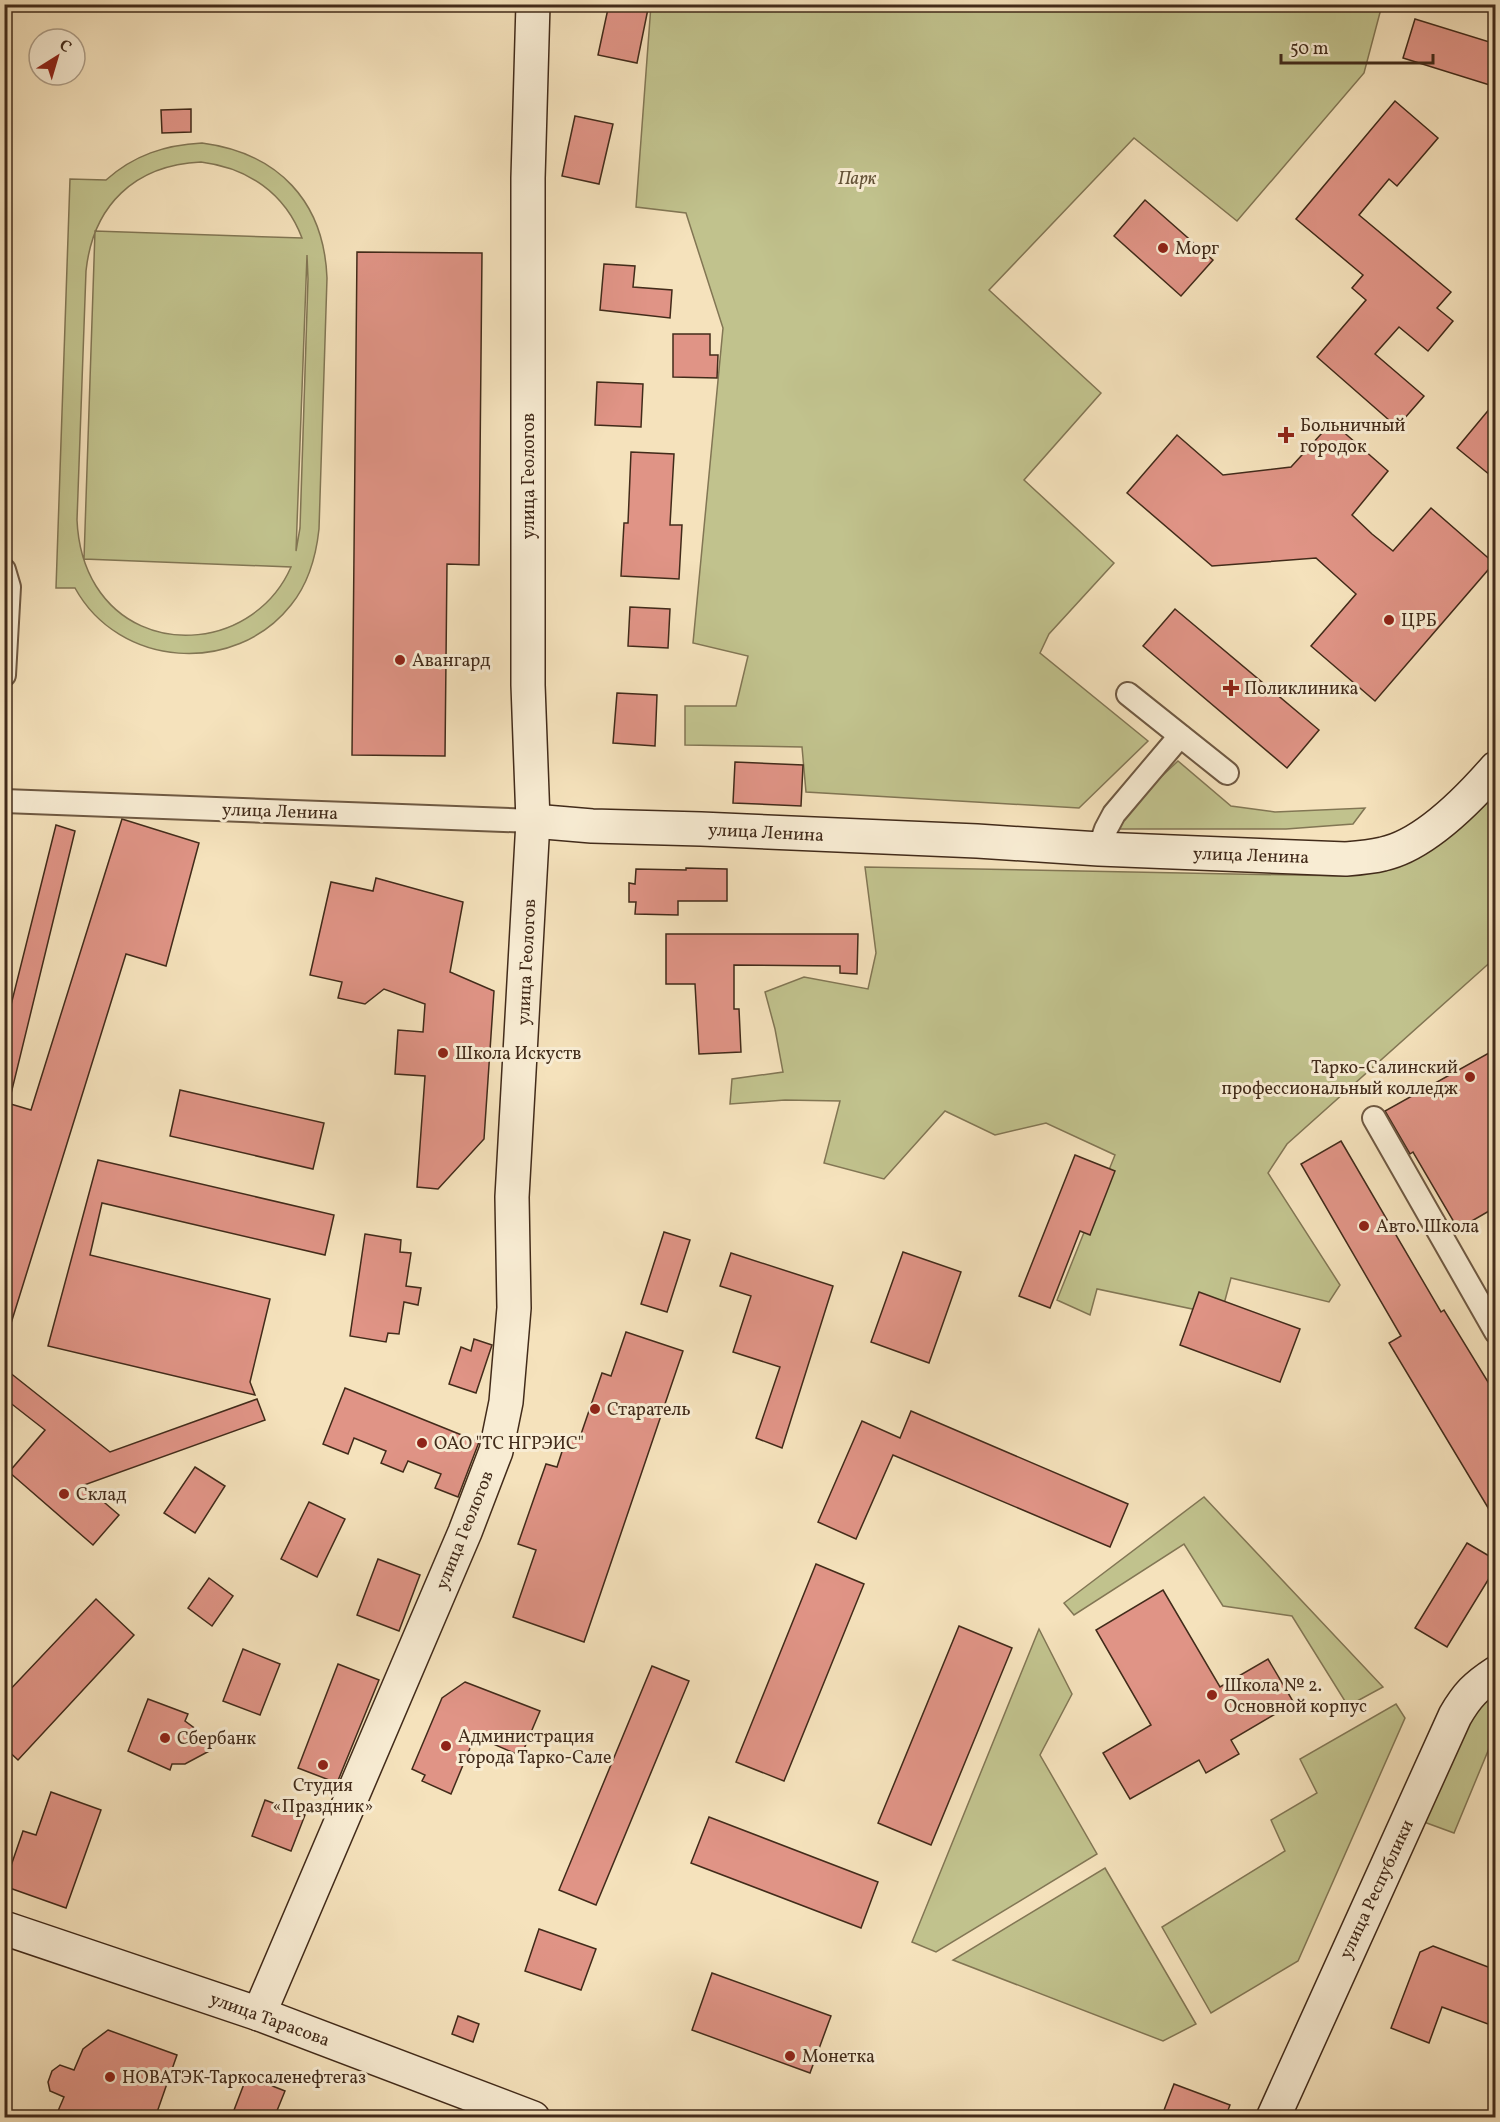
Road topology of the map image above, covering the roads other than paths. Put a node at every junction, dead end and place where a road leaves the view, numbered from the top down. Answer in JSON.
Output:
{"nodes":[{"id":1,"x":533,"y":4,"type":"edge"},
{"id":2,"x":4,"y":570,"type":"edge"},
{"id":3,"x":4,"y":675,"type":"edge"},
{"id":4,"x":1128,"y":694,"type":"dead end"},
{"id":5,"x":1180,"y":736,"type":"junction"},
{"id":6,"x":1496,"y":768,"type":"edge"},
{"id":7,"x":1227,"y":773,"type":"dead end"},
{"id":8,"x":4,"y":801,"type":"edge"},
{"id":9,"x":533,"y":821,"type":"junction"},
{"id":10,"x":1099,"y":849,"type":"junction"},
{"id":11,"x":1374,"y":1118,"type":"dead end"},
{"id":12,"x":1496,"y":1332,"type":"edge"},
{"id":13,"x":1496,"y":1673,"type":"edge"},
{"id":14,"x":4,"y":1928,"type":"edge"},
{"id":15,"x":258,"y":2014,"type":"junction"},
{"id":16,"x":533,"y":2118,"type":"edge"},
{"id":17,"x":1273,"y":2118,"type":"edge"}],
"edges":[{"from":1,"to":9,"type":"street","name":"улица Геологов"},
{"from":2,"to":3,"type":"street"},
{"from":4,"to":5,"type":"street"},
{"from":5,"to":7,"type":"street"},
{"from":5,"to":10,"type":"street"},
{"from":6,"to":10,"type":"street","name":"улица Ленина"},
{"from":8,"to":9,"type":"street","name":"улица Ленина"},
{"from":9,"to":10,"type":"street","name":"улица Ленина"},
{"from":9,"to":15,"type":"street","name":"улица Геологов"},
{"from":11,"to":12,"type":"street"},
{"from":13,"to":17,"type":"street","name":"улица Республики"},
{"from":14,"to":15,"type":"street","name":"улица Тарасова"},
{"from":15,"to":16,"type":"street","name":"улица Тарасова"}]}
